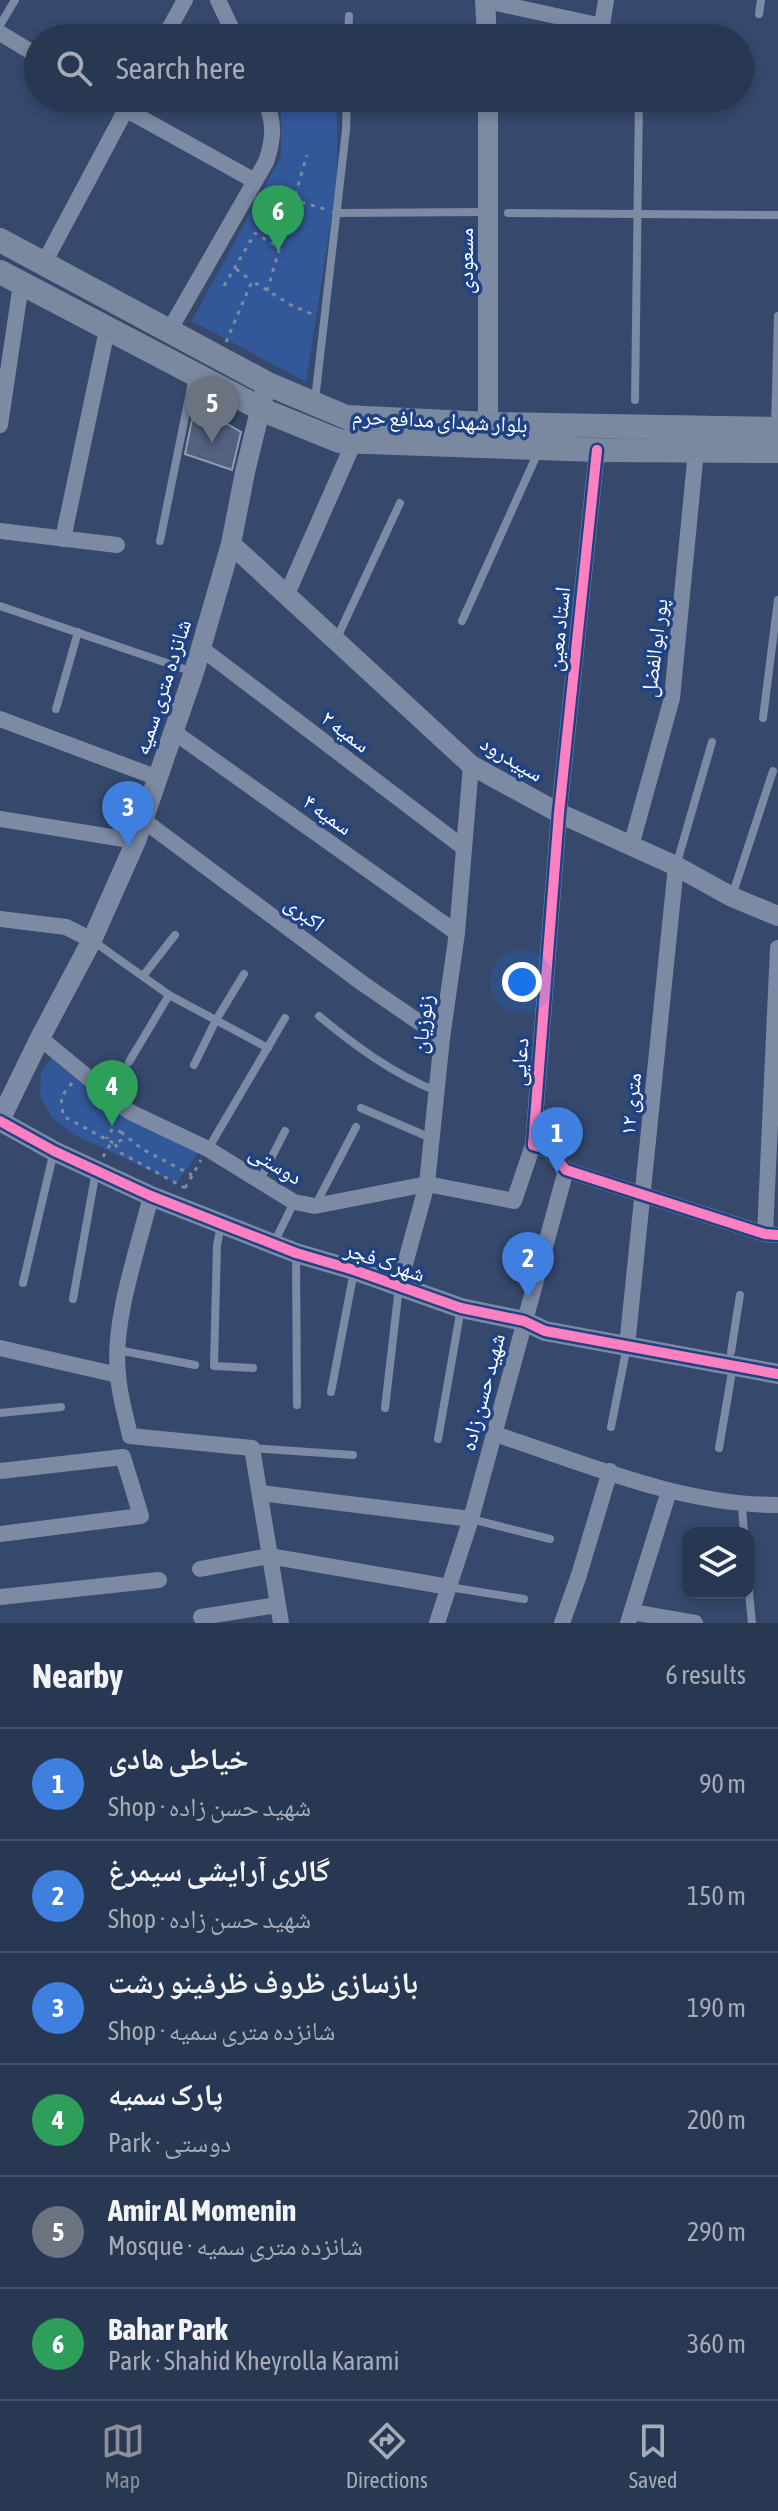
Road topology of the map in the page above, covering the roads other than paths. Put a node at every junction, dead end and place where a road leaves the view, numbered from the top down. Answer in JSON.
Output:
{"nodes":[{"id":1,"x":15,"y":0,"type":"edge"},
{"id":2,"x":185,"y":0,"type":"edge"},
{"id":3,"x":218,"y":0,"type":"edge"},
{"id":4,"x":606,"y":0,"type":"edge"},
{"id":5,"x":761,"y":0,"type":"edge"},
{"id":6,"x":486,"y":1,"type":"edge"},
{"id":7,"x":759,"y":14,"type":"dead end"},
{"id":8,"x":349,"y":16,"type":"dead end"},
{"id":9,"x":172,"y":24,"type":"edge"},
{"id":10,"x":229,"y":24,"type":"edge"},
{"id":11,"x":349,"y":24,"type":"edge"},
{"id":12,"x":487,"y":24,"type":"edge"},
{"id":13,"x":593,"y":24,"type":"edge"},
{"id":14,"x":602,"y":24,"type":"edge"},
{"id":15,"x":0,"y":25,"type":"edge"},
{"id":16,"x":0,"y":33,"type":"edge"},
{"id":17,"x":24,"y":48,"type":"edge"},
{"id":18,"x":125,"y":112,"type":"edge"},
{"id":19,"x":141,"y":112,"type":"edge"},
{"id":20,"x":270,"y":112,"type":"edge"},
{"id":21,"x":347,"y":112,"type":"edge"},
{"id":22,"x":489,"y":112,"type":"edge"},
{"id":23,"x":639,"y":112,"type":"edge"},
{"id":24,"x":252,"y":188,"type":"junction"},
{"id":25,"x":336,"y":213,"type":"junction"},
{"id":26,"x":499,"y":213,"type":"junction"},
{"id":27,"x":637,"y":214,"type":"junction"},
{"id":28,"x":778,"y":215,"type":"edge"},
{"id":29,"x":0,"y":240,"type":"edge"},
{"id":30,"x":44,"y":263,"type":"junction"},
{"id":31,"x":11,"y":278,"type":"edge"},
{"id":32,"x":778,"y":316,"type":"edge"},
{"id":33,"x":107,"y":330,"type":"junction"},
{"id":34,"x":169,"y":331,"type":"junction"},
{"id":35,"x":193,"y":374,"type":"junction"},
{"id":36,"x":268,"y":384,"type":"junction"},
{"id":37,"x":635,"y":400,"type":"dead end"},
{"id":38,"x":314,"y":405,"type":"junction"},
{"id":39,"x":264,"y":418,"type":"junction"},
{"id":40,"x":488,"y":424,"type":"junction"},
{"id":41,"x":0,"y":425,"type":"edge"},
{"id":42,"x":777,"y":436,"type":"edge"},
{"id":43,"x":354,"y":442,"type":"junction"},
{"id":44,"x":540,"y":447,"type":"junction"},
{"id":45,"x":597,"y":450,"type":"junction"},
{"id":46,"x":696,"y":451,"type":"junction"},
{"id":47,"x":400,"y":503,"type":"dead end"},
{"id":48,"x":0,"y":531,"type":"edge"},
{"id":49,"x":63,"y":539,"type":"junction"},
{"id":50,"x":160,"y":541,"type":"dead end"},
{"id":51,"x":231,"y":544,"type":"junction"},
{"id":52,"x":117,"y":545,"type":"dead end"},
{"id":53,"x":287,"y":594,"type":"junction"},
{"id":54,"x":778,"y":600,"type":"edge"},
{"id":55,"x":0,"y":606,"type":"edge"},
{"id":56,"x":462,"y":621,"type":"dead end"},
{"id":57,"x":78,"y":632,"type":"junction"},
{"id":58,"x":336,"y":641,"type":"junction"},
{"id":59,"x":201,"y":648,"type":"junction"},
{"id":60,"x":194,"y":672,"type":"junction"},
{"id":61,"x":56,"y":709,"type":"dead end"},
{"id":62,"x":763,"y":718,"type":"dead end"},
{"id":63,"x":0,"y":719,"type":"edge"},
{"id":64,"x":174,"y":732,"type":"junction"},
{"id":65,"x":712,"y":742,"type":"dead end"},
{"id":66,"x":471,"y":765,"type":"junction"},
{"id":67,"x":773,"y":771,"type":"dead end"},
{"id":68,"x":158,"y":778,"type":"junction"},
{"id":69,"x":559,"y":813,"type":"junction"},
{"id":70,"x":0,"y":819,"type":"edge"},
{"id":71,"x":143,"y":820,"type":"junction"},
{"id":72,"x":136,"y":841,"type":"junction"},
{"id":73,"x":631,"y":846,"type":"junction"},
{"id":74,"x":464,"y":848,"type":"junction"},
{"id":75,"x":676,"y":866,"type":"junction"},
{"id":76,"x":732,"y":897,"type":"junction"},
{"id":77,"x":778,"y":916,"type":"edge"},
{"id":78,"x":0,"y":919,"type":"edge"},
{"id":79,"x":457,"y":933,"type":"junction"},
{"id":80,"x":175,"y":935,"type":"dead end"},
{"id":81,"x":92,"y":940,"type":"junction"},
{"id":82,"x":778,"y":948,"type":"edge"},
{"id":83,"x":244,"y":974,"type":"dead end"},
{"id":84,"x":143,"y":976,"type":"junction"},
{"id":85,"x":169,"y":995,"type":"junction"},
{"id":86,"x":319,"y":1016,"type":"dead end"},
{"id":87,"x":285,"y":1018,"type":"dead end"},
{"id":88,"x":216,"y":1020,"type":"junction"},
{"id":89,"x":40,"y":1038,"type":"junction"},
{"id":90,"x":442,"y":1038,"type":"junction"},
{"id":91,"x":268,"y":1048,"type":"junction"},
{"id":92,"x":129,"y":1062,"type":"dead end"},
{"id":93,"x":194,"y":1065,"type":"dead end"},
{"id":94,"x":437,"y":1092,"type":"junction"},
{"id":95,"x":361,"y":1108,"type":"dead end"},
{"id":96,"x":0,"y":1121,"type":"edge"},
{"id":97,"x":356,"y":1127,"type":"dead end"},
{"id":98,"x":285,"y":1131,"type":"dead end"},
{"id":99,"x":431,"y":1138,"type":"junction"},
{"id":100,"x":533,"y":1145,"type":"junction"},
{"id":101,"x":208,"y":1149,"type":"junction"},
{"id":102,"x":54,"y":1151,"type":"junction"},
{"id":103,"x":96,"y":1170,"type":"junction"},
{"id":104,"x":566,"y":1170,"type":"junction"},
{"id":105,"x":259,"y":1181,"type":"junction"},
{"id":106,"x":427,"y":1184,"type":"junction"},
{"id":107,"x":151,"y":1196,"type":"junction"},
{"id":108,"x":643,"y":1196,"type":"junction"},
{"id":109,"x":294,"y":1202,"type":"junction"},
{"id":110,"x":315,"y":1206,"type":"junction"},
{"id":111,"x":221,"y":1224,"type":"junction"},
{"id":112,"x":772,"y":1234,"type":"edge"},
{"id":113,"x":273,"y":1244,"type":"junction"},
{"id":114,"x":296,"y":1253,"type":"junction"},
{"id":115,"x":354,"y":1270,"type":"junction"},
{"id":116,"x":23,"y":1283,"type":"dead end"},
{"id":117,"x":399,"y":1286,"type":"junction"},
{"id":118,"x":740,"y":1295,"type":"dead end"},
{"id":119,"x":73,"y":1299,"type":"dead end"},
{"id":120,"x":461,"y":1308,"type":"junction"},
{"id":121,"x":524,"y":1321,"type":"junction"},
{"id":122,"x":628,"y":1339,"type":"junction"},
{"id":123,"x":0,"y":1348,"type":"edge"},
{"id":124,"x":117,"y":1349,"type":"junction"},
{"id":125,"x":732,"y":1359,"type":"junction"},
{"id":126,"x":778,"y":1361,"type":"edge"},
{"id":127,"x":195,"y":1365,"type":"dead end"},
{"id":128,"x":253,"y":1368,"type":"dead end"},
{"id":129,"x":778,"y":1374,"type":"edge"},
{"id":130,"x":118,"y":1375,"type":"junction"},
{"id":131,"x":331,"y":1392,"type":"dead end"},
{"id":132,"x":297,"y":1405,"type":"dead end"},
{"id":133,"x":61,"y":1407,"type":"dead end"},
{"id":134,"x":385,"y":1408,"type":"dead end"},
{"id":135,"x":0,"y":1413,"type":"edge"},
{"id":136,"x":611,"y":1427,"type":"dead end"},
{"id":137,"x":495,"y":1434,"type":"junction"},
{"id":138,"x":438,"y":1439,"type":"dead end"},
{"id":139,"x":252,"y":1448,"type":"junction"},
{"id":140,"x":719,"y":1448,"type":"dead end"},
{"id":141,"x":353,"y":1455,"type":"dead end"},
{"id":142,"x":0,"y":1471,"type":"edge"},
{"id":143,"x":610,"y":1471,"type":"junction"},
{"id":144,"x":669,"y":1491,"type":"junction"},
{"id":145,"x":260,"y":1493,"type":"junction"},
{"id":146,"x":742,"y":1505,"type":"junction"},
{"id":147,"x":778,"y":1505,"type":"edge"},
{"id":148,"x":471,"y":1519,"type":"junction"},
{"id":149,"x":744,"y":1527,"type":"edge"},
{"id":150,"x":0,"y":1534,"type":"edge"},
{"id":151,"x":550,"y":1539,"type":"dead end"},
{"id":152,"x":269,"y":1556,"type":"junction"},
{"id":153,"x":200,"y":1569,"type":"dead end"},
{"id":154,"x":159,"y":1580,"type":"dead end"},
{"id":155,"x":449,"y":1587,"type":"junction"},
{"id":156,"x":0,"y":1597,"type":"edge"},
{"id":157,"x":524,"y":1599,"type":"dead end"},
{"id":158,"x":750,"y":1599,"type":"edge"},
{"id":159,"x":277,"y":1605,"type":"junction"},
{"id":160,"x":201,"y":1617,"type":"dead end"},
{"id":161,"x":630,"y":1618,"type":"edge"},
{"id":162,"x":281,"y":1623,"type":"edge"},
{"id":163,"x":437,"y":1623,"type":"edge"},
{"id":164,"x":562,"y":1623,"type":"edge"},
{"id":165,"x":695,"y":1623,"type":"edge"},
{"id":166,"x":752,"y":1623,"type":"edge"}],
"edges":[{"from":1,"to":15,"type":"lane"},
{"from":2,"to":9,"type":"street"},
{"from":3,"to":10,"type":"street"},
{"from":4,"to":14,"type":"street"},
{"from":5,"to":7,"type":"lane"},
{"from":6,"to":12,"type":"street"},
{"from":6,"to":13,"type":"street"},
{"from":8,"to":11,"type":"lane"},
{"from":16,"to":17,"type":"street"},
{"from":18,"to":30,"type":"street"},
{"from":19,"to":24,"type":"street"},
{"from":20,"to":24,"type":"street"},
{"from":21,"to":25,"type":"lane"},
{"from":22,"to":26,"type":"street","name":"مسعودی"},
{"from":23,"to":27,"type":"lane"},
{"from":24,"to":34,"type":"street"},
{"from":25,"to":26,"type":"lane"},
{"from":25,"to":38,"type":"lane"},
{"from":26,"to":27,"type":"lane"},
{"from":26,"to":40,"type":"street","name":"مسعودی"},
{"from":27,"to":28,"type":"lane"},
{"from":27,"to":37,"type":"lane"},
{"from":29,"to":30,"type":"main road","name":"بلوار شهدای مدافع حرم"},
{"from":30,"to":34,"type":"main road","name":"بلوار شهدای مدافع حرم"},
{"from":31,"to":33,"type":"main road","name":"بلوار شهدای مدافع حرم"},
{"from":31,"to":41,"type":"street"},
{"from":32,"to":42,"type":"lane"},
{"from":33,"to":35,"type":"main road","name":"بلوار شهدای مدافع حرم"},
{"from":33,"to":49,"type":"street"},
{"from":34,"to":36,"type":"main road","name":"بلوار شهدای مدافع حرم"},
{"from":35,"to":39,"type":"main road","name":"بلوار شهدای مدافع حرم"},
{"from":35,"to":50,"type":"lane"},
{"from":36,"to":38,"type":"main road","name":"بلوار شهدای مدافع حرم"},
{"from":36,"to":39,"type":"street","name":"شانزده متری سمیه"},
{"from":38,"to":40,"type":"main road","name":"بلوار شهدای مدافع حرم"},
{"from":39,"to":43,"type":"main road","name":"بلوار شهدای مدافع حرم"},
{"from":39,"to":51,"type":"street","name":"شانزده متری سمیه"},
{"from":40,"to":42,"type":"main road","name":"بلوار شهدای مدافع حرم"},
{"from":42,"to":46,"type":"main road","name":"بلوار شهدای مدافع حرم"},
{"from":43,"to":44,"type":"main road","name":"بلوار شهدای مدافع حرم"},
{"from":43,"to":53,"type":"street"},
{"from":44,"to":45,"type":"main road","name":"بلوار شهدای مدافع حرم"},
{"from":44,"to":56,"type":"lane"},
{"from":45,"to":46,"type":"main road","name":"بلوار شهدای مدافع حرم"},
{"from":45,"to":69,"type":"street","name":"استاد معین"},
{"from":46,"to":73,"type":"street","name":"پور ابوالفضل"},
{"from":47,"to":58,"type":"lane"},
{"from":48,"to":49,"type":"street"},
{"from":49,"to":52,"type":"street"},
{"from":51,"to":53,"type":"street","name":"سپیدرود"},
{"from":51,"to":59,"type":"street","name":"شانزده متری سمیه"},
{"from":53,"to":58,"type":"street","name":"سپیدرود"},
{"from":54,"to":62,"type":"lane"},
{"from":55,"to":57,"type":"lane"},
{"from":57,"to":60,"type":"lane"},
{"from":57,"to":61,"type":"lane"},
{"from":58,"to":66,"type":"street","name":"سپیدرود"},
{"from":59,"to":60,"type":"street","name":"شانزده متری سمیه"},
{"from":59,"to":74,"type":"street","name":"سمیه ۲"},
{"from":60,"to":64,"type":"street","name":"شانزده متری سمیه"},
{"from":63,"to":68,"type":"street"},
{"from":64,"to":68,"type":"street","name":"شانزده متری سمیه"},
{"from":64,"to":79,"type":"street","name":"سمیه ۴"},
{"from":65,"to":75,"type":"lane"},
{"from":66,"to":69,"type":"street","name":"سپیدرود"},
{"from":66,"to":74,"type":"street","name":"زنوزیان"},
{"from":67,"to":76,"type":"lane"},
{"from":68,"to":71,"type":"street","name":"شانزده متری سمیه"},
{"from":69,"to":73,"type":"street","name":"سپیدرود"},
{"from":69,"to":100,"type":"street","name":"دعایی"},
{"from":70,"to":72,"type":"street"},
{"from":71,"to":72,"type":"street","name":"شانزده متری سمیه"},
{"from":71,"to":90,"type":"street","name":"اکبری"},
{"from":72,"to":81,"type":"street","name":"شانزده متری سمیه"},
{"from":73,"to":75,"type":"street","name":"سپیدرود"},
{"from":74,"to":79,"type":"street","name":"زنوزیان"},
{"from":75,"to":76,"type":"street","name":"سپیدرود"},
{"from":75,"to":108,"type":"street","name":"۱۲ متری"},
{"from":76,"to":77,"type":"street","name":"سپیدرود"},
{"from":78,"to":81,"type":"street"},
{"from":79,"to":90,"type":"street","name":"زنوزیان"},
{"from":80,"to":84,"type":"lane"},
{"from":81,"to":84,"type":"lane"},
{"from":81,"to":89,"type":"street","name":"شانزده متری سمیه"},
{"from":82,"to":112,"type":"street"},
{"from":83,"to":88,"type":"lane"},
{"from":84,"to":85,"type":"lane"},
{"from":85,"to":88,"type":"lane"},
{"from":85,"to":92,"type":"lane"},
{"from":86,"to":94,"type":"lane"},
{"from":87,"to":91,"type":"lane"},
{"from":88,"to":91,"type":"lane"},
{"from":88,"to":93,"type":"lane"},
{"from":89,"to":96,"type":"street","name":"شانزده متری سمیه"},
{"from":89,"to":101,"type":"street","name":"دوستی"},
{"from":90,"to":94,"type":"street","name":"زنوزیان"},
{"from":91,"to":101,"type":"lane"},
{"from":94,"to":99,"type":"street","name":"زنوزیان"},
{"from":95,"to":99,"type":"lane"},
{"from":96,"to":102,"type":"street","name":"شهرک فجر"},
{"from":97,"to":110,"type":"lane"},
{"from":98,"to":105,"type":"lane"},
{"from":99,"to":106,"type":"street","name":"زنوزیان"},
{"from":100,"to":104,"type":"street"},
{"from":100,"to":106,"type":"street","name":"دوستی"},
{"from":101,"to":105,"type":"street","name":"دوستی"},
{"from":102,"to":103,"type":"street","name":"شهرک فجر"},
{"from":102,"to":116,"type":"lane"},
{"from":103,"to":107,"type":"street","name":"شهرک فجر"},
{"from":103,"to":119,"type":"lane"},
{"from":104,"to":108,"type":"street"},
{"from":104,"to":121,"type":"street","name":"شهید حسن زاده"},
{"from":105,"to":109,"type":"street","name":"دوستی"},
{"from":106,"to":110,"type":"street","name":"دوستی"},
{"from":106,"to":117,"type":"street","name":"زنوزیان"},
{"from":107,"to":111,"type":"street","name":"شهرک فجر"},
{"from":107,"to":124,"type":"street"},
{"from":108,"to":112,"type":"street"},
{"from":108,"to":122,"type":"street","name":"۱۲ متری"},
{"from":109,"to":110,"type":"street","name":"دوستی"},
{"from":109,"to":113,"type":"lane"},
{"from":111,"to":113,"type":"street","name":"شهرک فجر"},
{"from":111,"to":128,"type":"lane"},
{"from":113,"to":114,"type":"street","name":"شهرک فجر"},
{"from":114,"to":115,"type":"street","name":"شهرک فجر"},
{"from":114,"to":132,"type":"lane"},
{"from":115,"to":117,"type":"street","name":"شهرک فجر"},
{"from":115,"to":131,"type":"lane"},
{"from":117,"to":120,"type":"street","name":"شهرک فجر"},
{"from":117,"to":134,"type":"lane"},
{"from":118,"to":125,"type":"lane"},
{"from":120,"to":121,"type":"street","name":"شهرک فجر"},
{"from":120,"to":138,"type":"lane"},
{"from":121,"to":122,"type":"street","name":"شهرک فجر"},
{"from":121,"to":137,"type":"street","name":"شهید حسن زاده"},
{"from":122,"to":125,"type":"street","name":"شهرک فجر"},
{"from":122,"to":136,"type":"lane"},
{"from":123,"to":130,"type":"street"},
{"from":124,"to":127,"type":"lane"},
{"from":124,"to":130,"type":"street"},
{"from":125,"to":126,"type":"street","name":"شهرک فجر"},
{"from":125,"to":129,"type":"street","name":"شهرک فجر"},
{"from":125,"to":140,"type":"lane"},
{"from":130,"to":139,"type":"street"},
{"from":133,"to":135,"type":"lane"},
{"from":137,"to":143,"type":"street"},
{"from":137,"to":148,"type":"street","name":"شهید حسن زاده"},
{"from":139,"to":141,"type":"lane"},
{"from":139,"to":145,"type":"street"},
{"from":142,"to":150,"type":"street"},
{"from":143,"to":144,"type":"street"},
{"from":143,"to":164,"type":"street"},
{"from":144,"to":146,"type":"street"},
{"from":144,"to":161,"type":"street"},
{"from":145,"to":148,"type":"street"},
{"from":145,"to":152,"type":"street"},
{"from":146,"to":147,"type":"street"},
{"from":146,"to":149,"type":"lane"},
{"from":148,"to":151,"type":"lane"},
{"from":148,"to":155,"type":"street","name":"شهید حسن زاده"},
{"from":152,"to":153,"type":"street"},
{"from":152,"to":155,"type":"street"},
{"from":152,"to":159,"type":"street"},
{"from":154,"to":156,"type":"street"},
{"from":155,"to":157,"type":"lane"},
{"from":155,"to":163,"type":"street","name":"شهید حسن زاده"},
{"from":158,"to":166,"type":"lane"},
{"from":159,"to":160,"type":"street"},
{"from":159,"to":162,"type":"street"},
{"from":161,"to":165,"type":"street"}]}
